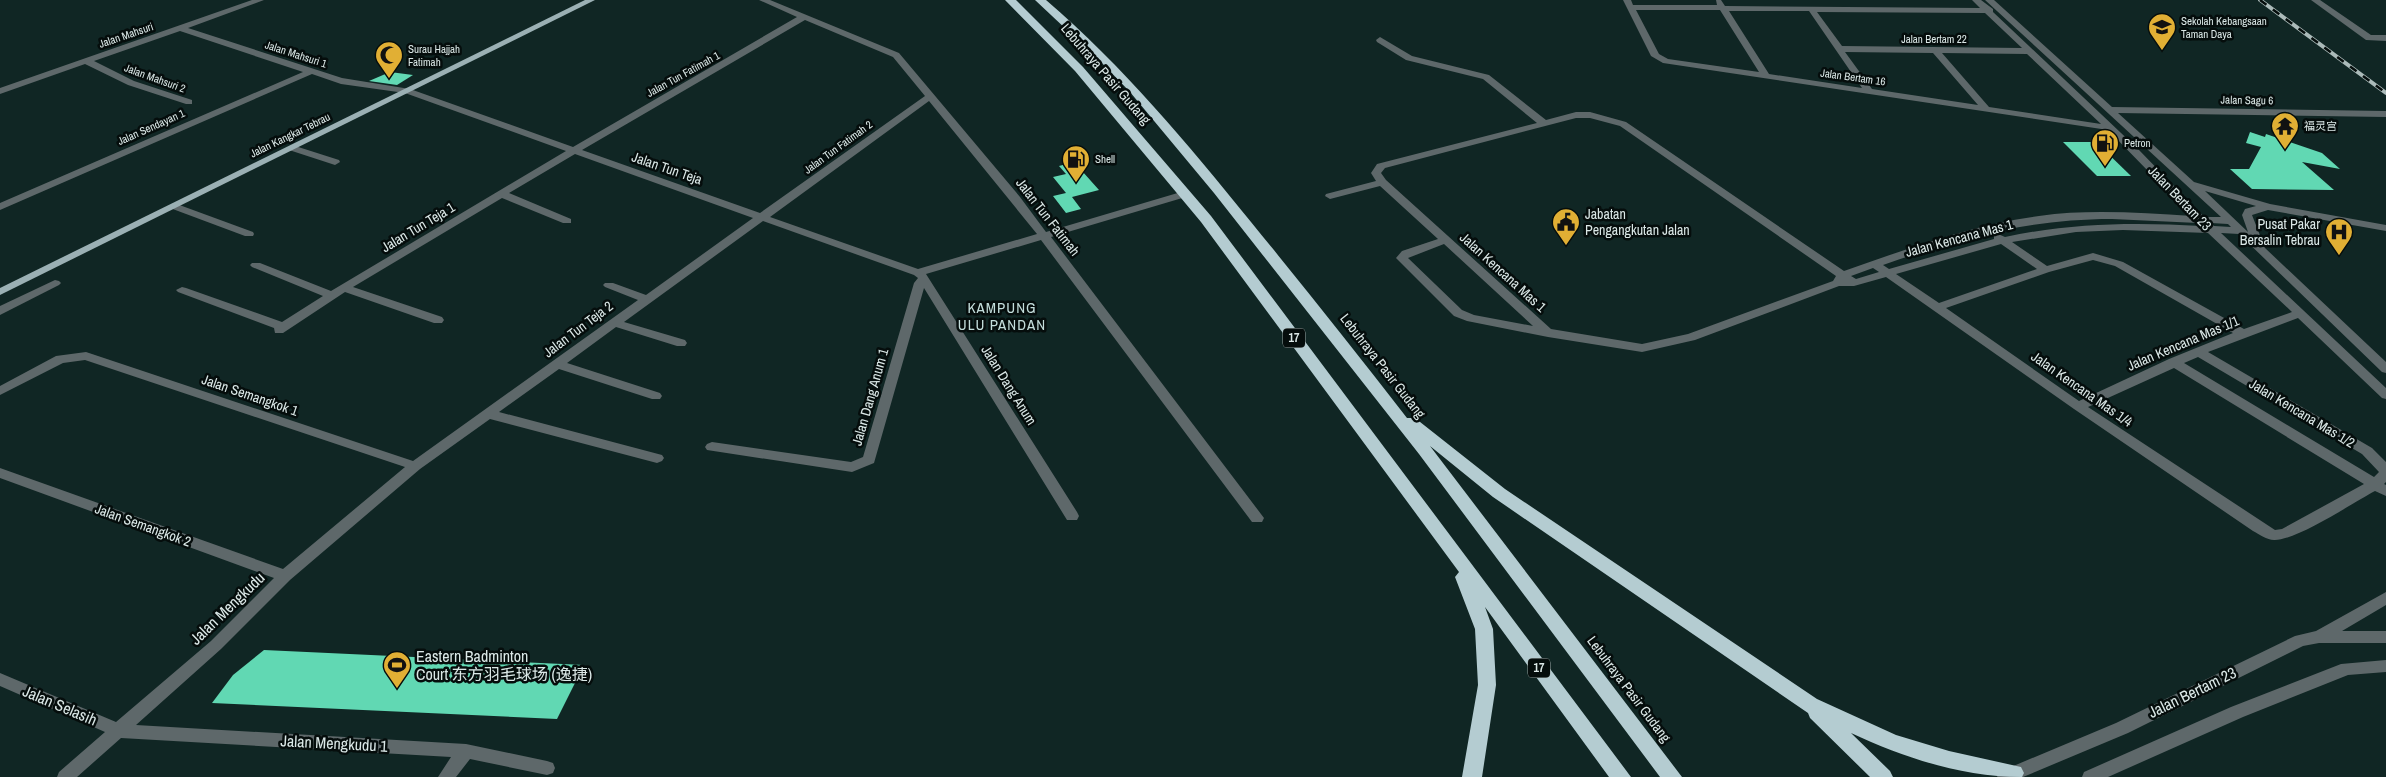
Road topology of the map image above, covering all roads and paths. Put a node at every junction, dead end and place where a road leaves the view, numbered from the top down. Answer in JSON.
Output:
{"nodes":[{"id":1,"x":260,"y":0,"type":"edge"},
{"id":2,"x":591,"y":0,"type":"edge"},
{"id":3,"x":763,"y":0,"type":"edge"},
{"id":4,"x":1010,"y":0,"type":"edge"},
{"id":5,"x":1040,"y":0,"type":"edge"},
{"id":6,"x":1928,"y":0,"type":"edge"},
{"id":7,"x":1976,"y":0,"type":"edge"},
{"id":8,"x":1989,"y":0,"type":"edge"},
{"id":9,"x":2315,"y":0,"type":"edge"},
{"id":10,"x":1629,"y":4,"type":"edge"},
{"id":11,"x":1720,"y":4,"type":"edge"},
{"id":12,"x":1811,"y":9,"type":"junction"},
{"id":13,"x":1937,"y":9,"type":"junction"},
{"id":14,"x":1986,"y":10,"type":"junction"},
{"id":15,"x":2002,"y":13,"type":"junction"},
{"id":16,"x":804,"y":17,"type":"junction"},
{"id":17,"x":180,"y":28,"type":"junction"},
{"id":18,"x":2386,"y":38,"type":"edge"},
{"id":19,"x":1380,"y":40,"type":"dead end"},
{"id":20,"x":1840,"y":49,"type":"junction"},
{"id":21,"x":1935,"y":50,"type":"junction"},
{"id":22,"x":2028,"y":51,"type":"junction"},
{"id":23,"x":86,"y":61,"type":"junction"},
{"id":24,"x":312,"y":71,"type":"junction"},
{"id":25,"x":1765,"y":75,"type":"junction"},
{"id":26,"x":1868,"y":90,"type":"junction"},
{"id":27,"x":0,"y":91,"type":"edge"},
{"id":28,"x":407,"y":91,"type":"junction"},
{"id":29,"x":929,"y":96,"type":"junction"},
{"id":30,"x":189,"y":102,"type":"dead end"},
{"id":31,"x":1986,"y":108,"type":"junction"},
{"id":32,"x":2108,"y":110,"type":"junction"},
{"id":33,"x":2383,"y":114,"type":"edge"},
{"id":34,"x":1545,"y":124,"type":"junction"},
{"id":35,"x":2111,"y":128,"type":"junction"},
{"id":36,"x":292,"y":148,"type":"junction"},
{"id":37,"x":573,"y":150,"type":"junction"},
{"id":38,"x":335,"y":162,"type":"dead end"},
{"id":39,"x":1382,"y":182,"type":"junction"},
{"id":40,"x":2187,"y":182,"type":"junction"},
{"id":41,"x":502,"y":194,"type":"junction"},
{"id":42,"x":1185,"y":194,"type":"junction"},
{"id":43,"x":1330,"y":196,"type":"dead end"},
{"id":44,"x":174,"y":206,"type":"junction"},
{"id":45,"x":0,"y":207,"type":"edge"},
{"id":46,"x":2269,"y":207,"type":"junction"},
{"id":47,"x":762,"y":217,"type":"junction"},
{"id":48,"x":2202,"y":220,"type":"junction"},
{"id":49,"x":567,"y":221,"type":"dead end"},
{"id":50,"x":2230,"y":221,"type":"junction"},
{"id":51,"x":2386,"y":228,"type":"edge"},
{"id":52,"x":1989,"y":229,"type":"junction"},
{"id":53,"x":2210,"y":229,"type":"junction"},
{"id":54,"x":2240,"y":231,"type":"junction"},
{"id":55,"x":250,"y":234,"type":"dead end"},
{"id":56,"x":1044,"y":236,"type":"junction"},
{"id":57,"x":1446,"y":240,"type":"junction"},
{"id":58,"x":2002,"y":240,"type":"junction"},
{"id":59,"x":2260,"y":249,"type":"junction"},
{"id":60,"x":1875,"y":264,"type":"junction"},
{"id":61,"x":256,"y":265,"type":"dead end"},
{"id":62,"x":2045,"y":270,"type":"junction"},
{"id":63,"x":1888,"y":273,"type":"junction"},
{"id":64,"x":36,"y":274,"type":"junction"},
{"id":65,"x":921,"y":275,"type":"junction"},
{"id":66,"x":1840,"y":279,"type":"junction"},
{"id":67,"x":609,"y":285,"type":"dead end"},
{"id":68,"x":344,"y":288,"type":"junction"},
{"id":69,"x":182,"y":290,"type":"dead end"},
{"id":70,"x":0,"y":292,"type":"edge"},
{"id":71,"x":332,"y":295,"type":"junction"},
{"id":72,"x":646,"y":298,"type":"junction"},
{"id":73,"x":1939,"y":308,"type":"junction"},
{"id":74,"x":0,"y":311,"type":"edge"},
{"id":75,"x":2301,"y":313,"type":"junction"},
{"id":76,"x":438,"y":320,"type":"dead end"},
{"id":77,"x":614,"y":323,"type":"junction"},
{"id":78,"x":1548,"y":333,"type":"junction"},
{"id":79,"x":2242,"y":333,"type":"junction"},
{"id":80,"x":681,"y":344,"type":"dead end"},
{"id":81,"x":2198,"y":352,"type":"junction"},
{"id":82,"x":2173,"y":362,"type":"junction"},
{"id":83,"x":558,"y":364,"type":"junction"},
{"id":84,"x":2386,"y":369,"type":"edge"},
{"id":85,"x":2372,"y":381,"type":"junction"},
{"id":86,"x":0,"y":391,"type":"edge"},
{"id":87,"x":2386,"y":395,"type":"edge"},
{"id":88,"x":656,"y":396,"type":"dead end"},
{"id":89,"x":2386,"y":402,"type":"edge"},
{"id":90,"x":1390,"y":405,"type":"junction"},
{"id":91,"x":2078,"y":406,"type":"junction"},
{"id":92,"x":490,"y":414,"type":"junction"},
{"id":93,"x":712,"y":446,"type":"dead end"},
{"id":94,"x":657,"y":458,"type":"dead end"},
{"id":95,"x":414,"y":466,"type":"junction"},
{"id":96,"x":0,"y":473,"type":"edge"},
{"id":97,"x":2381,"y":487,"type":"edge"},
{"id":98,"x":1072,"y":516,"type":"dead end"},
{"id":99,"x":1257,"y":518,"type":"dead end"},
{"id":100,"x":1457,"y":559,"type":"junction"},
{"id":101,"x":285,"y":576,"type":"junction"},
{"id":102,"x":2386,"y":598,"type":"edge"},
{"id":103,"x":2386,"y":636,"type":"edge"},
{"id":104,"x":2319,"y":637,"type":"junction"},
{"id":105,"x":2386,"y":666,"type":"edge"},
{"id":106,"x":0,"y":679,"type":"edge"},
{"id":107,"x":1810,"y":705,"type":"junction"},
{"id":108,"x":119,"y":731,"type":"junction"},
{"id":109,"x":466,"y":751,"type":"junction"},
{"id":110,"x":547,"y":768,"type":"dead end"},
{"id":111,"x":2009,"y":775,"type":"edge"},
{"id":112,"x":65,"y":777,"type":"edge"},
{"id":113,"x":446,"y":777,"type":"edge"},
{"id":114,"x":1472,"y":777,"type":"edge"},
{"id":115,"x":1620,"y":777,"type":"edge"},
{"id":116,"x":1672,"y":777,"type":"edge"},
{"id":117,"x":1882,"y":777,"type":"edge"},
{"id":118,"x":2090,"y":777,"type":"edge"}],
"edges":[{"from":1,"to":17,"type":"street","name":"Jalan Mahsuri"},
{"from":2,"to":28,"type":"main road","name":"Jalan Kangkar Tebrau"},
{"from":3,"to":16,"type":"street","name":"Jalan Tun Fatimah"},
{"from":4,"to":42,"type":"highway","name":"Lebuhraya Pasir Gudang","number":"17"},
{"from":5,"to":90,"type":"highway","name":"Lebuhraya Pasir Gudang","number":"17"},
{"from":6,"to":13,"type":"street"},
{"from":7,"to":14,"type":"street","name":"Jalan Bertam 23"},
{"from":8,"to":15,"type":"street","name":"Jalan Bertam 23"},
{"from":9,"to":18,"type":"street"},
{"from":10,"to":11,"type":"street"},
{"from":10,"to":25,"type":"street","name":"Jalan Bertam 16"},
{"from":11,"to":12,"type":"street"},
{"from":11,"to":25,"type":"street"},
{"from":12,"to":13,"type":"street"},
{"from":12,"to":20,"type":"street"},
{"from":13,"to":14,"type":"street"},
{"from":14,"to":15,"type":"street"},
{"from":14,"to":22,"type":"street","name":"Jalan Bertam 23"},
{"from":15,"to":32,"type":"street","name":"Jalan Bertam 23"},
{"from":16,"to":29,"type":"street","name":"Jalan Tun Fatimah"},
{"from":16,"to":37,"type":"street","name":"Jalan Tun Fatimah 1"},
{"from":17,"to":23,"type":"street","name":"Jalan Mahsuri"},
{"from":17,"to":24,"type":"street","name":"Jalan Mahsuri 1"},
{"from":19,"to":34,"type":"street"},
{"from":20,"to":21,"type":"street","name":"Jalan Bertam 22"},
{"from":20,"to":26,"type":"street"},
{"from":21,"to":22,"type":"street","name":"Jalan Bertam 22"},
{"from":21,"to":31,"type":"street"},
{"from":22,"to":35,"type":"street","name":"Jalan Bertam 23"},
{"from":23,"to":27,"type":"street","name":"Jalan Mahsuri"},
{"from":23,"to":30,"type":"street","name":"Jalan Mahsuri 2"},
{"from":24,"to":28,"type":"street","name":"Jalan Mahsuri 1"},
{"from":24,"to":45,"type":"street","name":"Jalan Sendayan 1"},
{"from":25,"to":26,"type":"street","name":"Jalan Bertam 16"},
{"from":26,"to":31,"type":"street","name":"Jalan Bertam 16"},
{"from":28,"to":36,"type":"main road","name":"Jalan Kangkar Tebrau"},
{"from":28,"to":37,"type":"street","name":"Jalan Tun Teja"},
{"from":29,"to":47,"type":"street","name":"Jalan Tun Fatimah 2"},
{"from":29,"to":56,"type":"street","name":"Jalan Tun Fatimah"},
{"from":31,"to":35,"type":"street","name":"Jalan Bertam 16"},
{"from":32,"to":33,"type":"street","name":"Jalan Sagu 6"},
{"from":32,"to":40,"type":"street","name":"Jalan Bertam 23"},
{"from":34,"to":39,"type":"street"},
{"from":34,"to":66,"type":"street"},
{"from":35,"to":48,"type":"street","name":"Jalan Bertam 23"},
{"from":36,"to":38,"type":"street"},
{"from":36,"to":44,"type":"main road","name":"Jalan Kangkar Tebrau"},
{"from":37,"to":41,"type":"street","name":"Jalan Tun Teja 1"},
{"from":37,"to":47,"type":"street","name":"Jalan Tun Teja"},
{"from":39,"to":43,"type":"street"},
{"from":39,"to":57,"type":"street"},
{"from":40,"to":46,"type":"street"},
{"from":40,"to":50,"type":"street","name":"Jalan Bertam 23"},
{"from":41,"to":49,"type":"street"},
{"from":41,"to":68,"type":"street","name":"Jalan Tun Teja 1"},
{"from":42,"to":56,"type":"street"},
{"from":42,"to":100,"type":"highway","name":"Lebuhraya Pasir Gudang","number":"17"},
{"from":44,"to":55,"type":"street"},
{"from":44,"to":64,"type":"main road","name":"Jalan Kangkar Tebrau"},
{"from":46,"to":51,"type":"street"},
{"from":46,"to":59,"type":"street"},
{"from":47,"to":65,"type":"street","name":"Jalan Tun Teja"},
{"from":47,"to":72,"type":"street","name":"Jalan Tun Teja 2"},
{"from":48,"to":50,"type":"street","name":"Jalan Kencana Mas 1"},
{"from":48,"to":52,"type":"street","name":"Jalan Kencana Mas 1"},
{"from":48,"to":53,"type":"street","name":"Jalan Bertam 23"},
{"from":50,"to":54,"type":"street","name":"Jalan Bertam 23"},
{"from":52,"to":58,"type":"street"},
{"from":52,"to":60,"type":"street","name":"Jalan Kencana Mas 1"},
{"from":53,"to":54,"type":"street","name":"Jalan Kencana Mas 1"},
{"from":53,"to":58,"type":"street","name":"Jalan Kencana Mas 1"},
{"from":53,"to":75,"type":"street","name":"Jalan Bertam 23"},
{"from":54,"to":59,"type":"street","name":"Jalan Bertam 23"},
{"from":56,"to":65,"type":"street"},
{"from":56,"to":99,"type":"street","name":"Jalan Tun Fatimah"},
{"from":57,"to":78,"type":"street","name":"Jalan Kencana Mas 1"},
{"from":57,"to":78,"type":"street","name":"Jalan Kencana Mas 1"},
{"from":58,"to":62,"type":"street"},
{"from":58,"to":63,"type":"street","name":"Jalan Kencana Mas 1"},
{"from":59,"to":84,"type":"street","name":"Jalan Bertam 23"},
{"from":60,"to":63,"type":"street","name":"Jalan Kencana Mas 1/4"},
{"from":60,"to":66,"type":"street","name":"Jalan Kencana Mas 1"},
{"from":61,"to":71,"type":"street"},
{"from":62,"to":73,"type":"street"},
{"from":62,"to":79,"type":"street"},
{"from":63,"to":66,"type":"street","name":"Jalan Kencana Mas 1"},
{"from":63,"to":73,"type":"street","name":"Jalan Kencana Mas 1/4"},
{"from":64,"to":70,"type":"main road","name":"Jalan Kangkar Tebrau"},
{"from":64,"to":74,"type":"street"},
{"from":65,"to":93,"type":"street","name":"Jalan Dang Anum 1"},
{"from":65,"to":98,"type":"street","name":"Jalan Dang Anum"},
{"from":66,"to":78,"type":"street","name":"Jalan Kencana Mas 1"},
{"from":67,"to":72,"type":"street"},
{"from":68,"to":71,"type":"street","name":"Jalan Tun Teja 1"},
{"from":68,"to":76,"type":"street"},
{"from":69,"to":71,"type":"street","name":"Jalan Tun Teja 1"},
{"from":72,"to":77,"type":"street","name":"Jalan Tun Teja 2"},
{"from":73,"to":91,"type":"street","name":"Jalan Kencana Mas 1/4"},
{"from":75,"to":79,"type":"street","name":"Jalan Kencana Mas 1/1"},
{"from":75,"to":85,"type":"street","name":"Jalan Bertam 23"},
{"from":77,"to":80,"type":"street"},
{"from":77,"to":83,"type":"street","name":"Jalan Tun Teja 2"},
{"from":79,"to":81,"type":"street","name":"Jalan Kencana Mas 1/1"},
{"from":81,"to":82,"type":"street","name":"Jalan Kencana Mas 1/1"},
{"from":81,"to":97,"type":"street","name":"Jalan Kencana Mas 1/2"},
{"from":82,"to":91,"type":"street","name":"Jalan Kencana Mas 1/1"},
{"from":82,"to":97,"type":"street","name":"Jalan Kencana Mas 1/2"},
{"from":83,"to":88,"type":"street"},
{"from":83,"to":92,"type":"street","name":"Jalan Tun Teja 2"},
{"from":85,"to":87,"type":"street","name":"Jalan Bertam 23"},
{"from":85,"to":89,"type":"street"},
{"from":86,"to":95,"type":"street","name":"Jalan Semangkok 1"},
{"from":90,"to":107,"type":"highway"},
{"from":90,"to":116,"type":"highway","name":"Lebuhraya Pasir Gudang","number":"17"},
{"from":91,"to":97,"type":"street","name":"Jalan Kencana Mas 1/4"},
{"from":92,"to":94,"type":"street"},
{"from":92,"to":95,"type":"street","name":"Jalan Tun Teja 2"},
{"from":95,"to":101,"type":"street","name":"Jalan Mengkudu"},
{"from":96,"to":101,"type":"street","name":"Jalan Semangkok 2"},
{"from":100,"to":114,"type":"highway"},
{"from":100,"to":115,"type":"highway","name":"Lebuhraya Pasir Gudang","number":"17"},
{"from":101,"to":108,"type":"street","name":"Jalan Mengkudu"},
{"from":102,"to":104,"type":"street"},
{"from":103,"to":104,"type":"street","name":"Jalan Bertam 23"},
{"from":104,"to":111,"type":"street","name":"Jalan Bertam 23"},
{"from":105,"to":118,"type":"street"},
{"from":106,"to":108,"type":"street","name":"Jalan Selasih"},
{"from":107,"to":111,"type":"highway"},
{"from":107,"to":117,"type":"highway"},
{"from":108,"to":109,"type":"street","name":"Jalan Mengkudu 1"},
{"from":108,"to":112,"type":"street","name":"Jalan Mengkudu"},
{"from":109,"to":110,"type":"street","name":"Jalan Mengkudu 1"},
{"from":109,"to":113,"type":"street"}]}
